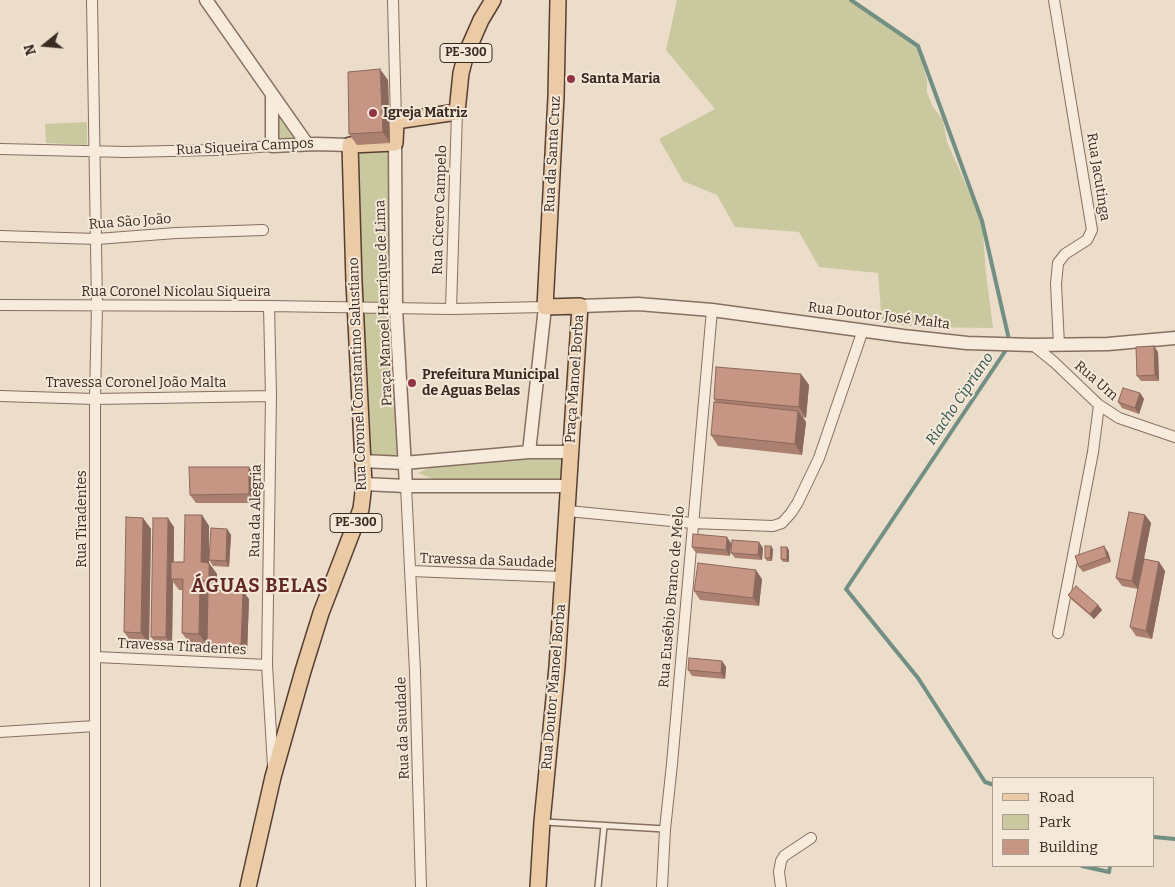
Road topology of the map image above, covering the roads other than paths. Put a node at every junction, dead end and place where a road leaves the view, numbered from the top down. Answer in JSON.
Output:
{"nodes":[{"id":1,"x":92,"y":0,"type":"edge"},
{"id":2,"x":206,"y":0,"type":"edge"},
{"id":3,"x":393,"y":0,"type":"edge"},
{"id":4,"x":493,"y":0,"type":"edge"},
{"id":5,"x":558,"y":0,"type":"edge"},
{"id":6,"x":1054,"y":0,"type":"edge"},
{"id":7,"x":272,"y":94,"type":"junction"},
{"id":8,"x":457,"y":112,"type":"junction"},
{"id":9,"x":396,"y":121,"type":"junction"},
{"id":10,"x":395,"y":143,"type":"junction"},
{"id":11,"x":307,"y":144,"type":"junction"},
{"id":12,"x":350,"y":145,"type":"junction"},
{"id":13,"x":272,"y":146,"type":"junction"},
{"id":14,"x":0,"y":149,"type":"edge"},
{"id":15,"x":94,"y":151,"type":"junction"},
{"id":16,"x":263,"y":230,"type":"dead end"},
{"id":17,"x":0,"y":236,"type":"edge"},
{"id":18,"x":97,"y":239,"type":"junction"},
{"id":19,"x":4,"y":305,"type":"edge"},
{"id":20,"x":97,"y":305,"type":"junction"},
{"id":21,"x":269,"y":306,"type":"junction"},
{"id":22,"x":580,"y":306,"type":"junction"},
{"id":23,"x":545,"y":307,"type":"junction"},
{"id":24,"x":356,"y":308,"type":"junction"},
{"id":25,"x":396,"y":309,"type":"junction"},
{"id":26,"x":451,"y":309,"type":"junction"},
{"id":27,"x":712,"y":310,"type":"junction"},
{"id":28,"x":0,"y":315,"type":"edge"},
{"id":29,"x":863,"y":330,"type":"junction"},
{"id":30,"x":1175,"y":338,"type":"edge"},
{"id":31,"x":1032,"y":345,"type":"junction"},
{"id":32,"x":1058,"y":345,"type":"junction"},
{"id":33,"x":0,"y":396,"type":"edge"},
{"id":34,"x":271,"y":396,"type":"junction"},
{"id":35,"x":95,"y":399,"type":"junction"},
{"id":36,"x":1099,"y":405,"type":"junction"},
{"id":37,"x":1175,"y":437,"type":"edge"},
{"id":38,"x":529,"y":452,"type":"junction"},
{"id":39,"x":570,"y":452,"type":"junction"},
{"id":40,"x":362,"y":461,"type":"junction"},
{"id":41,"x":404,"y":463,"type":"junction"},
{"id":42,"x":364,"y":484,"type":"junction"},
{"id":43,"x":406,"y":486,"type":"junction"},
{"id":44,"x":569,"y":486,"type":"junction"},
{"id":45,"x":568,"y":511,"type":"junction"},
{"id":46,"x":692,"y":523,"type":"junction"},
{"id":47,"x":411,"y":571,"type":"junction"},
{"id":48,"x":563,"y":577,"type":"junction"},
{"id":49,"x":1058,"y":633,"type":"dead end"},
{"id":50,"x":96,"y":657,"type":"junction"},
{"id":51,"x":267,"y":665,"type":"junction"},
{"id":52,"x":95,"y":726,"type":"junction"},
{"id":53,"x":0,"y":732,"type":"edge"},
{"id":54,"x":273,"y":776,"type":"junction"},
{"id":55,"x":542,"y":822,"type":"junction"},
{"id":56,"x":604,"y":826,"type":"junction"},
{"id":57,"x":664,"y":829,"type":"junction"},
{"id":58,"x":811,"y":838,"type":"dead end"},
{"id":59,"x":421,"y":886,"type":"edge"},
{"id":60,"x":95,"y":887,"type":"edge"},
{"id":61,"x":248,"y":887,"type":"edge"},
{"id":62,"x":538,"y":887,"type":"edge"},
{"id":63,"x":598,"y":887,"type":"edge"},
{"id":64,"x":662,"y":887,"type":"edge"},
{"id":65,"x":781,"y":887,"type":"edge"}],
"edges":[{"from":1,"to":15,"type":"street","name":"Rua Tiradentes"},
{"from":2,"to":7,"type":"street"},
{"from":3,"to":9,"type":"street"},
{"from":4,"to":8,"type":"main road","number":"PE-300"},
{"from":5,"to":23,"type":"main road","name":"Rua da Santa Cruz"},
{"from":6,"to":32,"type":"street","name":"Rua Jacutinga"},
{"from":7,"to":11,"type":"street"},
{"from":7,"to":13,"type":"street"},
{"from":8,"to":9,"type":"main road"},
{"from":8,"to":26,"type":"street","name":"Rua Cicero Campelo"},
{"from":9,"to":10,"type":"main road"},
{"from":10,"to":12,"type":"main road","name":"Rua Siqueira Campos"},
{"from":10,"to":25,"type":"street","name":"Praça Manoel Henrique de Lima"},
{"from":11,"to":12,"type":"street","name":"Rua Siqueira Campos"},
{"from":11,"to":13,"type":"street","name":"Rua Siqueira Campos"},
{"from":12,"to":24,"type":"main road","name":"Rua Coronel Constantino Salustiano","number":"PE-300"},
{"from":13,"to":15,"type":"street","name":"Rua Siqueira Campos"},
{"from":14,"to":15,"type":"street"},
{"from":15,"to":18,"type":"street","name":"Rua Tiradentes"},
{"from":16,"to":18,"type":"street","name":"Rua São João"},
{"from":17,"to":18,"type":"street","name":"Rua São João"},
{"from":18,"to":20,"type":"street","name":"Rua Tiradentes"},
{"from":19,"to":20,"type":"street","name":"Rua Coronel Nicolau Siqueira"},
{"from":19,"to":28,"type":"street","name":"Rua Coronel Nicolau Siqueira"},
{"from":20,"to":21,"type":"street","name":"Rua Coronel Nicolau Siqueira"},
{"from":20,"to":35,"type":"street","name":"Rua Tiradentes"},
{"from":21,"to":24,"type":"street","name":"Rua Coronel Nicolau Siqueira"},
{"from":21,"to":34,"type":"street","name":"Rua da Alegria"},
{"from":22,"to":23,"type":"main road"},
{"from":22,"to":27,"type":"street","name":"Rua Doutor José Malta"},
{"from":22,"to":39,"type":"main road","name":"Praça Manoel Borba"},
{"from":23,"to":26,"type":"street","name":"Rua Coronel Nicolau Siqueira"},
{"from":23,"to":38,"type":"street"},
{"from":24,"to":25,"type":"street","name":"Rua Coronel Nicolau Siqueira"},
{"from":24,"to":40,"type":"main road","name":"Rua Coronel Constantino Salustiano","number":"PE-300"},
{"from":25,"to":26,"type":"street","name":"Rua Coronel Nicolau Siqueira"},
{"from":25,"to":41,"type":"street","name":"Praça Manoel Henrique de Lima"},
{"from":27,"to":29,"type":"street","name":"Rua Doutor José Malta"},
{"from":27,"to":46,"type":"street","name":"Rua Eusébio Branco de Melo"},
{"from":29,"to":31,"type":"street","name":"Rua Doutor José Malta"},
{"from":29,"to":46,"type":"street"},
{"from":30,"to":32,"type":"street","name":"Rua Doutor José Malta"},
{"from":31,"to":32,"type":"street","name":"Rua Doutor José Malta"},
{"from":31,"to":36,"type":"street","name":"Rua Um"},
{"from":33,"to":35,"type":"street","name":"Travessa Coronel João Malta"},
{"from":34,"to":35,"type":"street","name":"Travessa Coronel João Malta"},
{"from":34,"to":51,"type":"street","name":"Rua da Alegria"},
{"from":35,"to":50,"type":"street","name":"Rua Tiradentes"},
{"from":36,"to":37,"type":"street","name":"Rua Um"},
{"from":36,"to":49,"type":"street"},
{"from":38,"to":39,"type":"street"},
{"from":38,"to":41,"type":"street"},
{"from":39,"to":44,"type":"main road","name":"Praça Manoel Borba"},
{"from":40,"to":41,"type":"street"},
{"from":40,"to":42,"type":"main road","name":"Rua Coronel Constantino Salustiano","number":"PE-300"},
{"from":41,"to":43,"type":"street","name":"Praça Manoel Henrique de Lima"},
{"from":42,"to":43,"type":"street"},
{"from":42,"to":54,"type":"main road","name":"Rua Coronel Constantino Salustiano","number":"PE-300"},
{"from":43,"to":44,"type":"street"},
{"from":43,"to":47,"type":"street"},
{"from":44,"to":45,"type":"main road","name":"Rua Doutor Manoel Borba"},
{"from":45,"to":46,"type":"street"},
{"from":45,"to":48,"type":"main road","name":"Rua Doutor Manoel Borba"},
{"from":46,"to":57,"type":"street","name":"Rua Eusébio Branco de Melo"},
{"from":47,"to":48,"type":"street","name":"Travessa da Saudade"},
{"from":47,"to":59,"type":"street","name":"Rua da Saudade"},
{"from":48,"to":55,"type":"main road","name":"Rua Doutor Manoel Borba"},
{"from":50,"to":51,"type":"street","name":"Travessa Tiradentes"},
{"from":50,"to":52,"type":"street","name":"Rua Tiradentes"},
{"from":51,"to":54,"type":"street","name":"Rua da Alegria"},
{"from":52,"to":53,"type":"street"},
{"from":52,"to":60,"type":"street","name":"Rua Tiradentes"},
{"from":54,"to":61,"type":"main road","name":"Rua Coronel Constantino Salustiano","number":"PE-300"},
{"from":55,"to":56,"type":"lane"},
{"from":55,"to":62,"type":"main road","name":"Rua Doutor Manoel Borba"},
{"from":56,"to":57,"type":"lane"},
{"from":56,"to":63,"type":"lane"},
{"from":57,"to":64,"type":"street","name":"Rua Eusébio Branco de Melo"},
{"from":58,"to":65,"type":"street"}]}
